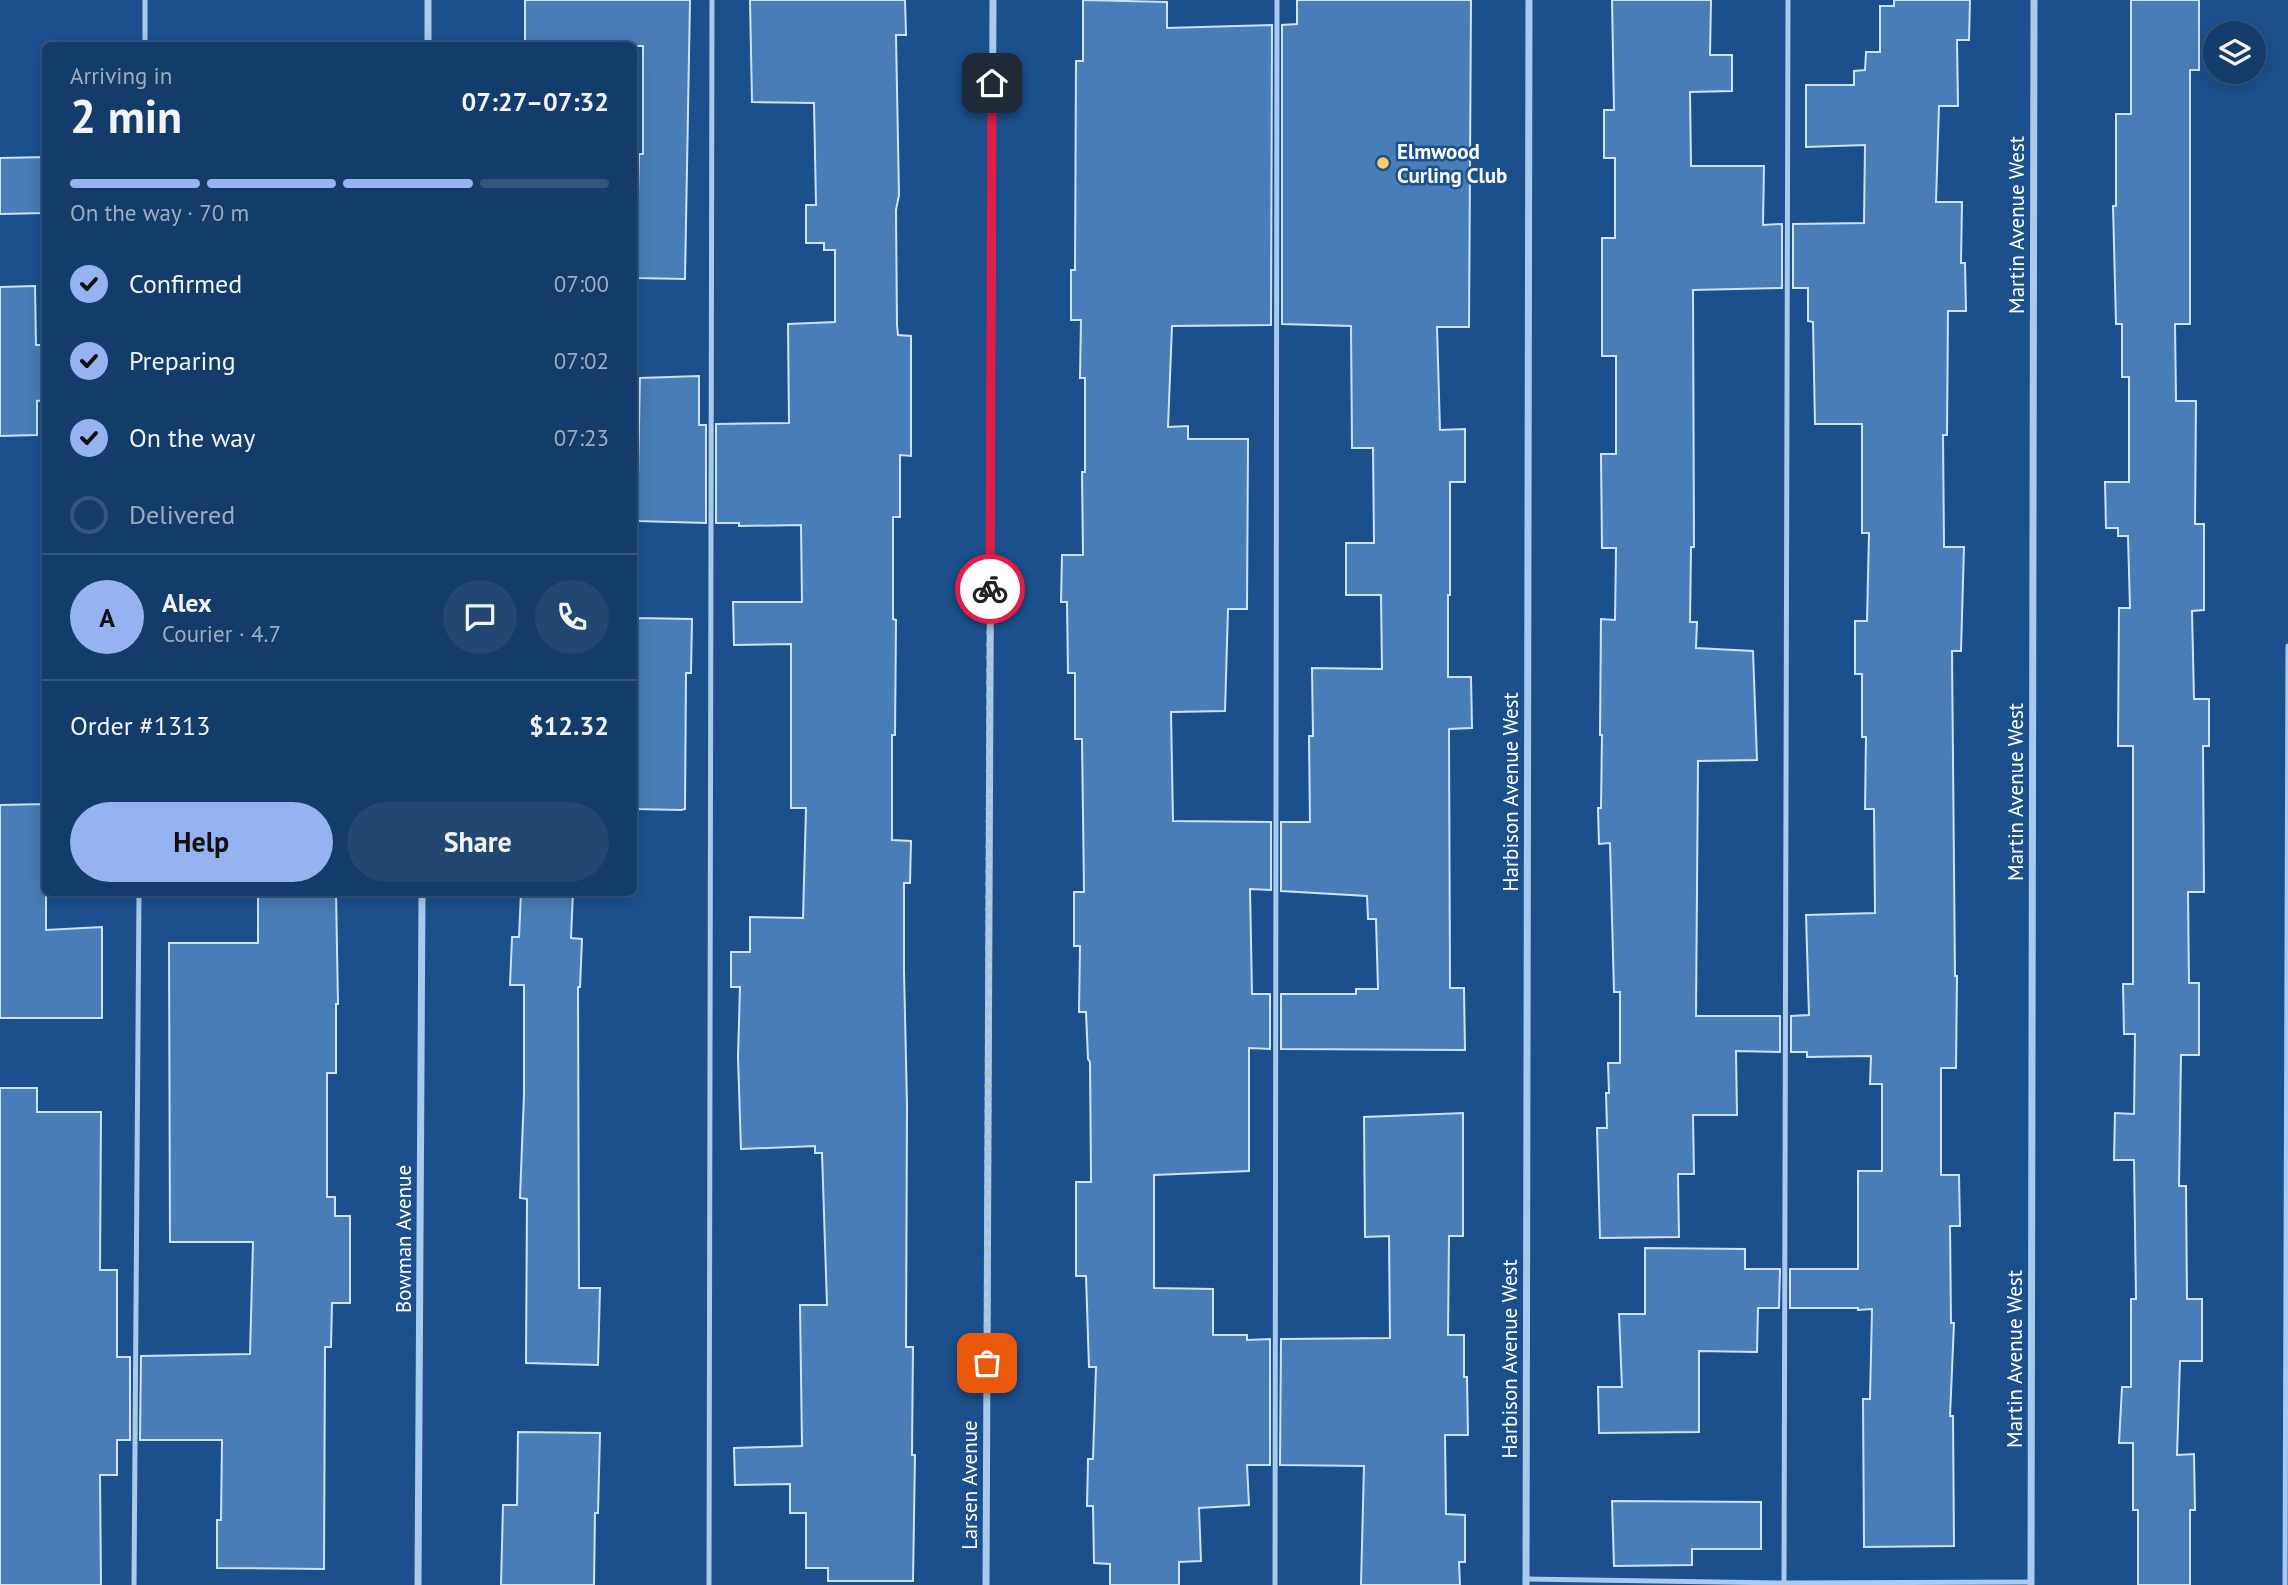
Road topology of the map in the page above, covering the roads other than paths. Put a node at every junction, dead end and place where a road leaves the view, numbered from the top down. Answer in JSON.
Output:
{"nodes":[{"id":1,"x":145,"y":0,"type":"edge"},
{"id":2,"x":428,"y":0,"type":"edge"},
{"id":3,"x":712,"y":0,"type":"edge"},
{"id":4,"x":993,"y":0,"type":"edge"},
{"id":5,"x":1277,"y":0,"type":"edge"},
{"id":6,"x":1529,"y":0,"type":"edge"},
{"id":7,"x":1788,"y":0,"type":"edge"},
{"id":8,"x":2035,"y":0,"type":"edge"},
{"id":9,"x":145,"y":42,"type":"edge"},
{"id":10,"x":428,"y":42,"type":"edge"},
{"id":11,"x":2288,"y":646,"type":"edge"},
{"id":12,"x":139,"y":896,"type":"edge"},
{"id":13,"x":422,"y":896,"type":"edge"},
{"id":14,"x":1526,"y":1582,"type":"edge"},
{"id":15,"x":1784,"y":1583,"type":"junction"},
{"id":16,"x":2031,"y":1583,"type":"edge"},
{"id":17,"x":134,"y":1585,"type":"edge"},
{"id":18,"x":418,"y":1585,"type":"edge"},
{"id":19,"x":709,"y":1585,"type":"edge"},
{"id":20,"x":986,"y":1585,"type":"edge"},
{"id":21,"x":1275,"y":1585,"type":"edge"},
{"id":22,"x":2285,"y":1585,"type":"edge"}],
"edges":[{"from":1,"to":9,"type":"lane"},
{"from":2,"to":10,"type":"street"},
{"from":3,"to":19,"type":"lane"},
{"from":4,"to":20,"type":"street","name":"Larsen Avenue"},
{"from":5,"to":21,"type":"lane"},
{"from":6,"to":14,"type":"street","name":"Harbison Avenue West"},
{"from":7,"to":15,"type":"lane"},
{"from":8,"to":16,"type":"street","name":"Martin Avenue West"},
{"from":11,"to":22,"type":"lane"},
{"from":12,"to":17,"type":"lane"},
{"from":13,"to":18,"type":"street","name":"Bowman Avenue"},
{"from":14,"to":15,"type":"lane"},
{"from":15,"to":16,"type":"lane"}]}
